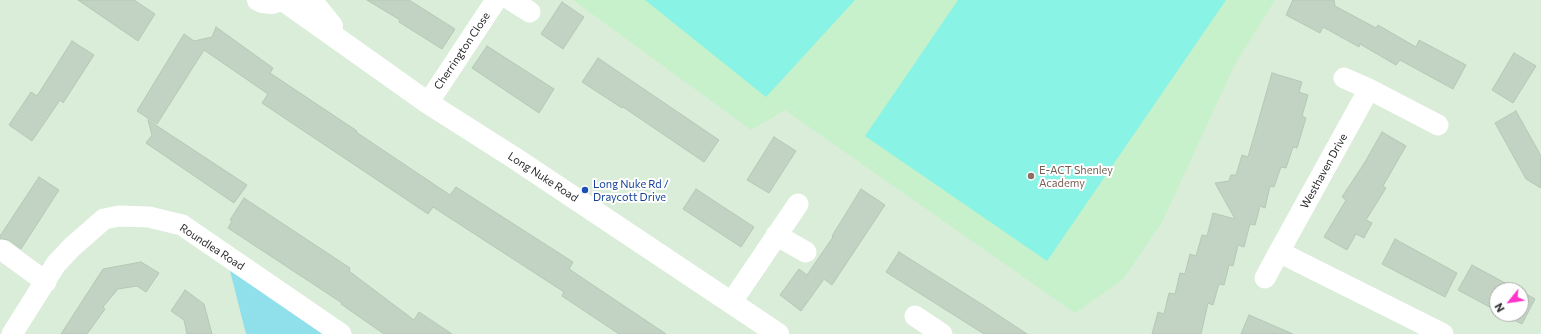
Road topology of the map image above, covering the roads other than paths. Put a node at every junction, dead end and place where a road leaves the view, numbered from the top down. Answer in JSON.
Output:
{"nodes":[{"id":1,"x":258,"y":0,"type":"edge"},
{"id":2,"x":282,"y":0,"type":"edge"},
{"id":3,"x":311,"y":0,"type":"edge"},
{"id":4,"x":496,"y":0,"type":"edge"},
{"id":5,"x":510,"y":0,"type":"edge"},
{"id":6,"x":530,"y":12,"type":"dead end"},
{"id":7,"x":347,"y":46,"type":"junction"},
{"id":8,"x":1344,"y":78,"type":"dead end"},
{"id":9,"x":1369,"y":89,"type":"junction"},
{"id":10,"x":428,"y":102,"type":"junction"},
{"id":11,"x":1438,"y":125,"type":"dead end"},
{"id":12,"x":798,"y":204,"type":"dead end"},
{"id":13,"x":776,"y":235,"type":"junction"},
{"id":14,"x":2,"y":250,"type":"dead end"},
{"id":15,"x":806,"y":252,"type":"dead end"},
{"id":16,"x":1279,"y":252,"type":"junction"},
{"id":17,"x":1265,"y":278,"type":"dead end"},
{"id":18,"x":46,"y":282,"type":"junction"},
{"id":19,"x":730,"y":303,"type":"junction"},
{"id":20,"x":915,"y":316,"type":"dead end"},
{"id":21,"x":12,"y":334,"type":"edge"},
{"id":22,"x":341,"y":334,"type":"edge"},
{"id":23,"x":778,"y":334,"type":"edge"},
{"id":24,"x":942,"y":334,"type":"edge"},
{"id":25,"x":1443,"y":334,"type":"edge"}],
"edges":[{"from":1,"to":2,"type":"street","name":"Long Nuke Road"},
{"from":2,"to":7,"type":"street","name":"Long Nuke Road"},
{"from":3,"to":7,"type":"street","name":"Long Nuke Road"},
{"from":4,"to":10,"type":"street","name":"Cherrington Close"},
{"from":5,"to":6,"type":"street"},
{"from":7,"to":10,"type":"street","name":"Long Nuke Road"},
{"from":8,"to":9,"type":"street"},
{"from":9,"to":11,"type":"street"},
{"from":9,"to":16,"type":"street","name":"Westhaven Drive"},
{"from":10,"to":19,"type":"street","name":"Long Nuke Road"},
{"from":12,"to":13,"type":"street"},
{"from":13,"to":15,"type":"street"},
{"from":13,"to":19,"type":"street"},
{"from":14,"to":18,"type":"street"},
{"from":16,"to":17,"type":"street","name":"Westhaven Drive"},
{"from":16,"to":25,"type":"street"},
{"from":18,"to":21,"type":"street","name":"Roundlea Road"},
{"from":18,"to":22,"type":"street","name":"Roundlea Road"},
{"from":19,"to":23,"type":"street","name":"Long Nuke Road"},
{"from":20,"to":24,"type":"street"}]}
